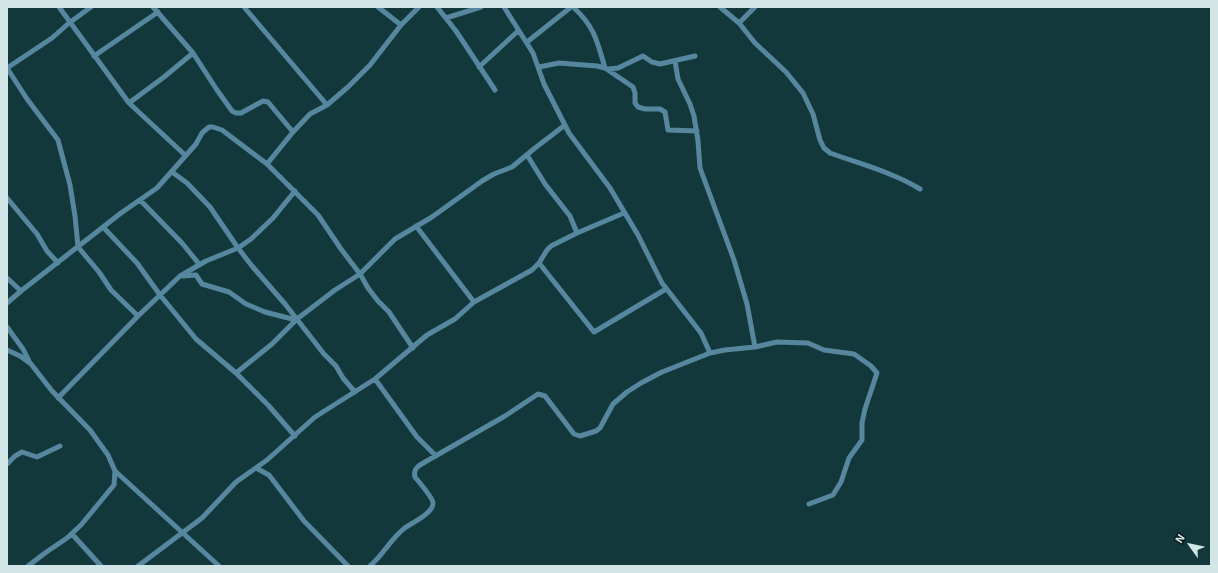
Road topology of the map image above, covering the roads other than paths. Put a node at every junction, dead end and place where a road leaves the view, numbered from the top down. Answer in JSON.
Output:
{"nodes":[{"id":1,"x":59,"y":7,"type":"edge"},
{"id":2,"x":91,"y":7,"type":"edge"},
{"id":3,"x":154,"y":7,"type":"edge"},
{"id":4,"x":244,"y":7,"type":"edge"},
{"id":5,"x":378,"y":7,"type":"edge"},
{"id":6,"x":419,"y":7,"type":"edge"},
{"id":7,"x":437,"y":7,"type":"edge"},
{"id":8,"x":481,"y":7,"type":"edge"},
{"id":9,"x":504,"y":7,"type":"edge"},
{"id":10,"x":572,"y":7,"type":"edge"},
{"id":11,"x":720,"y":7,"type":"edge"},
{"id":12,"x":755,"y":7,"type":"edge"},
{"id":13,"x":158,"y":12,"type":"junction"},
{"id":14,"x":446,"y":18,"type":"junction"},
{"id":15,"x":69,"y":23,"type":"junction"},
{"id":16,"x":739,"y":23,"type":"junction"},
{"id":17,"x":401,"y":24,"type":"junction"},
{"id":18,"x":518,"y":31,"type":"junction"},
{"id":19,"x":527,"y":42,"type":"junction"},
{"id":20,"x":193,"y":54,"type":"junction"},
{"id":21,"x":94,"y":56,"type":"junction"},
{"id":22,"x":695,"y":56,"type":"dead end"},
{"id":23,"x":675,"y":61,"type":"junction"},
{"id":24,"x":479,"y":67,"type":"junction"},
{"id":25,"x":539,"y":67,"type":"junction"},
{"id":26,"x":7,"y":68,"type":"edge"},
{"id":27,"x":607,"y":69,"type":"junction"},
{"id":28,"x":495,"y":90,"type":"dead end"},
{"id":29,"x":129,"y":103,"type":"junction"},
{"id":30,"x":327,"y":105,"type":"junction"},
{"id":31,"x":565,"y":125,"type":"junction"},
{"id":32,"x":697,"y":131,"type":"junction"},
{"id":33,"x":293,"y":132,"type":"junction"},
{"id":34,"x":186,"y":155,"type":"junction"},
{"id":35,"x":527,"y":155,"type":"junction"},
{"id":36,"x":267,"y":164,"type":"junction"},
{"id":37,"x":172,"y":172,"type":"junction"},
{"id":38,"x":920,"y":190,"type":"dead end"},
{"id":39,"x":295,"y":191,"type":"junction"},
{"id":40,"x":7,"y":198,"type":"edge"},
{"id":41,"x":140,"y":200,"type":"junction"},
{"id":42,"x":624,"y":213,"type":"junction"},
{"id":43,"x":416,"y":226,"type":"junction"},
{"id":44,"x":104,"y":228,"type":"junction"},
{"id":45,"x":577,"y":233,"type":"junction"},
{"id":46,"x":78,"y":247,"type":"junction"},
{"id":47,"x":238,"y":248,"type":"junction"},
{"id":48,"x":58,"y":263,"type":"junction"},
{"id":49,"x":539,"y":263,"type":"junction"},
{"id":50,"x":199,"y":264,"type":"junction"},
{"id":51,"x":360,"y":274,"type":"junction"},
{"id":52,"x":180,"y":276,"type":"junction"},
{"id":53,"x":7,"y":278,"type":"edge"},
{"id":54,"x":666,"y":290,"type":"junction"},
{"id":55,"x":21,"y":291,"type":"junction"},
{"id":56,"x":160,"y":295,"type":"junction"},
{"id":57,"x":474,"y":302,"type":"junction"},
{"id":58,"x":7,"y":303,"type":"edge"},
{"id":59,"x":138,"y":316,"type":"junction"},
{"id":60,"x":296,"y":320,"type":"junction"},
{"id":61,"x":7,"y":327,"type":"edge"},
{"id":62,"x":755,"y":347,"type":"junction"},
{"id":63,"x":413,"y":348,"type":"junction"},
{"id":64,"x":7,"y":350,"type":"edge"},
{"id":65,"x":710,"y":353,"type":"junction"},
{"id":66,"x":30,"y":364,"type":"junction"},
{"id":67,"x":236,"y":373,"type":"junction"},
{"id":68,"x":375,"y":379,"type":"junction"},
{"id":69,"x":356,"y":392,"type":"junction"},
{"id":70,"x":58,"y":398,"type":"junction"},
{"id":71,"x":295,"y":436,"type":"junction"},
{"id":72,"x":60,"y":446,"type":"dead end"},
{"id":73,"x":436,"y":456,"type":"junction"},
{"id":74,"x":7,"y":464,"type":"edge"},
{"id":75,"x":256,"y":468,"type":"junction"},
{"id":76,"x":115,"y":471,"type":"junction"},
{"id":77,"x":809,"y":504,"type":"dead end"},
{"id":78,"x":182,"y":532,"type":"junction"},
{"id":79,"x":72,"y":534,"type":"junction"},
{"id":80,"x":28,"y":566,"type":"edge"},
{"id":81,"x":101,"y":566,"type":"edge"},
{"id":82,"x":138,"y":566,"type":"edge"},
{"id":83,"x":219,"y":566,"type":"edge"},
{"id":84,"x":348,"y":566,"type":"edge"},
{"id":85,"x":370,"y":566,"type":"edge"}],
"edges":[{"from":1,"to":15,"type":"street"},
{"from":2,"to":15,"type":"street"},
{"from":3,"to":13,"type":"street"},
{"from":4,"to":30,"type":"street"},
{"from":5,"to":17,"type":"street"},
{"from":6,"to":17,"type":"street"},
{"from":7,"to":14,"type":"street"},
{"from":8,"to":14,"type":"street"},
{"from":9,"to":18,"type":"street"},
{"from":10,"to":19,"type":"street"},
{"from":10,"to":27,"type":"street"},
{"from":11,"to":16,"type":"street"},
{"from":12,"to":16,"type":"street"},
{"from":13,"to":20,"type":"street"},
{"from":13,"to":21,"type":"street"},
{"from":14,"to":24,"type":"street"},
{"from":15,"to":21,"type":"street"},
{"from":15,"to":26,"type":"street"},
{"from":16,"to":38,"type":"street"},
{"from":17,"to":30,"type":"street"},
{"from":18,"to":19,"type":"street"},
{"from":18,"to":24,"type":"street"},
{"from":19,"to":25,"type":"street"},
{"from":20,"to":29,"type":"street"},
{"from":20,"to":33,"type":"street"},
{"from":21,"to":29,"type":"street"},
{"from":22,"to":23,"type":"street"},
{"from":23,"to":27,"type":"street"},
{"from":23,"to":32,"type":"street"},
{"from":24,"to":28,"type":"street"},
{"from":25,"to":27,"type":"street"},
{"from":25,"to":31,"type":"street"},
{"from":26,"to":46,"type":"street"},
{"from":27,"to":32,"type":"street"},
{"from":29,"to":34,"type":"street"},
{"from":30,"to":33,"type":"street"},
{"from":31,"to":35,"type":"street"},
{"from":31,"to":42,"type":"street"},
{"from":32,"to":62,"type":"street"},
{"from":33,"to":36,"type":"street"},
{"from":34,"to":36,"type":"street"},
{"from":34,"to":37,"type":"street"},
{"from":35,"to":43,"type":"street"},
{"from":35,"to":45,"type":"street"},
{"from":36,"to":39,"type":"street"},
{"from":37,"to":41,"type":"street"},
{"from":37,"to":47,"type":"street"},
{"from":39,"to":47,"type":"street"},
{"from":39,"to":51,"type":"street"},
{"from":40,"to":48,"type":"street"},
{"from":41,"to":44,"type":"street"},
{"from":41,"to":50,"type":"street"},
{"from":42,"to":45,"type":"street"},
{"from":42,"to":54,"type":"street"},
{"from":43,"to":51,"type":"street"},
{"from":43,"to":57,"type":"street"},
{"from":44,"to":46,"type":"street"},
{"from":44,"to":56,"type":"street"},
{"from":45,"to":49,"type":"street"},
{"from":46,"to":48,"type":"street"},
{"from":46,"to":59,"type":"street"},
{"from":47,"to":50,"type":"street"},
{"from":47,"to":60,"type":"street"},
{"from":48,"to":55,"type":"street"},
{"from":49,"to":54,"type":"street"},
{"from":49,"to":57,"type":"street"},
{"from":50,"to":52,"type":"street"},
{"from":51,"to":60,"type":"street"},
{"from":51,"to":63,"type":"street"},
{"from":52,"to":56,"type":"street"},
{"from":52,"to":60,"type":"street"},
{"from":53,"to":55,"type":"street"},
{"from":54,"to":65,"type":"street"},
{"from":55,"to":58,"type":"street"},
{"from":56,"to":59,"type":"street"},
{"from":56,"to":67,"type":"street"},
{"from":57,"to":63,"type":"street"},
{"from":59,"to":70,"type":"street"},
{"from":60,"to":67,"type":"street"},
{"from":60,"to":69,"type":"street"},
{"from":61,"to":66,"type":"street"},
{"from":62,"to":65,"type":"street"},
{"from":62,"to":77,"type":"street"},
{"from":63,"to":68,"type":"street"},
{"from":64,"to":66,"type":"street"},
{"from":65,"to":73,"type":"street"},
{"from":66,"to":70,"type":"street"},
{"from":67,"to":71,"type":"street"},
{"from":68,"to":69,"type":"street"},
{"from":68,"to":73,"type":"street"},
{"from":69,"to":71,"type":"street"},
{"from":70,"to":76,"type":"street"},
{"from":71,"to":75,"type":"street"},
{"from":72,"to":74,"type":"street"},
{"from":73,"to":85,"type":"street"},
{"from":75,"to":78,"type":"street"},
{"from":75,"to":84,"type":"street"},
{"from":76,"to":78,"type":"street"},
{"from":76,"to":79,"type":"street"},
{"from":78,"to":82,"type":"street"},
{"from":78,"to":83,"type":"street"},
{"from":79,"to":80,"type":"street"},
{"from":79,"to":81,"type":"street"}]}
